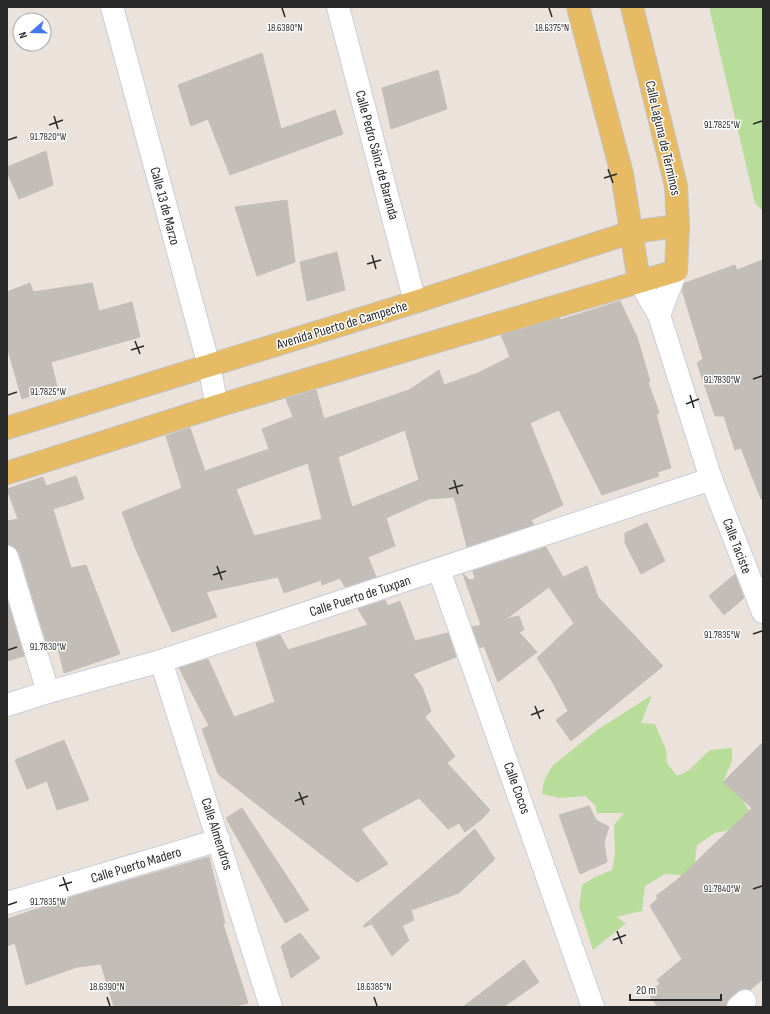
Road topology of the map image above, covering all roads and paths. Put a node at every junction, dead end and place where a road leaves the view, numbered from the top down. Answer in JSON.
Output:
{"nodes":[{"id":1,"x":112,"y":7,"type":"edge"},
{"id":2,"x":338,"y":7,"type":"edge"},
{"id":3,"x":578,"y":7,"type":"edge"},
{"id":4,"x":632,"y":7,"type":"edge"},
{"id":5,"x":678,"y":226,"type":"junction"},
{"id":6,"x":632,"y":232,"type":"junction"},
{"id":7,"x":676,"y":271,"type":"junction"},
{"id":8,"x":639,"y":281,"type":"junction"},
{"id":9,"x":416,"y":302,"type":"junction"},
{"id":10,"x":659,"y":315,"type":"junction"},
{"id":11,"x":209,"y":366,"type":"junction"},
{"id":12,"x":217,"y":406,"type":"junction"},
{"id":13,"x":7,"y":428,"type":"edge"},
{"id":14,"x":7,"y":474,"type":"edge"},
{"id":15,"x":711,"y":479,"type":"junction"},
{"id":16,"x":7,"y":557,"type":"edge"},
{"id":17,"x":439,"y":570,"type":"junction"},
{"id":18,"x":763,"y":612,"type":"edge"},
{"id":19,"x":161,"y":661,"type":"junction"},
{"id":20,"x":48,"y":692,"type":"junction"},
{"id":21,"x":7,"y":705,"type":"edge"},
{"id":22,"x":219,"y":840,"type":"junction"},
{"id":23,"x":7,"y":904,"type":"edge"},
{"id":24,"x":271,"y":1007,"type":"edge"},
{"id":25,"x":593,"y":1007,"type":"edge"}],
"edges":[{"from":1,"to":11,"type":"street","name":"Calle 13 de Marzo"},
{"from":2,"to":9,"type":"street","name":"Calle Pedro Sáinz de Baranda"},
{"from":3,"to":6,"type":"main road"},
{"from":4,"to":5,"type":"main road","name":"Calle Laguna de Términos"},
{"from":5,"to":6,"type":"main road","name":"Avenida Puerto de Campeche"},
{"from":5,"to":7,"type":"main road","name":"Calle Laguna de Términos"},
{"from":6,"to":8,"type":"main road"},
{"from":6,"to":9,"type":"main road","name":"Avenida Puerto de Campeche"},
{"from":7,"to":8,"type":"main road"},
{"from":7,"to":10,"type":"street","name":"Calle Laguna de Términos"},
{"from":8,"to":10,"type":"street"},
{"from":8,"to":12,"type":"main road"},
{"from":9,"to":11,"type":"main road","name":"Avenida Puerto de Campeche"},
{"from":10,"to":15,"type":"street"},
{"from":11,"to":12,"type":"street","name":"Calle 13 de Marzo"},
{"from":11,"to":13,"type":"main road","name":"Avenida Puerto de Campeche"},
{"from":12,"to":14,"type":"main road"},
{"from":15,"to":17,"type":"street","name":"Calle Puerto de Tuxpan"},
{"from":15,"to":18,"type":"street","name":"Calle Taciste"},
{"from":16,"to":20,"type":"street"},
{"from":17,"to":19,"type":"street","name":"Calle Puerto de Tuxpan"},
{"from":17,"to":25,"type":"street","name":"Calle Cocos"},
{"from":19,"to":20,"type":"street","name":"Calle Puerto de Tuxpan"},
{"from":19,"to":22,"type":"street","name":"Calle Almendros"},
{"from":20,"to":21,"type":"street","name":"Calle Puerto de Tuxpan"},
{"from":22,"to":23,"type":"street","name":"Calle Puerto Madero"},
{"from":22,"to":24,"type":"street","name":"Calle Almendros"}]}
